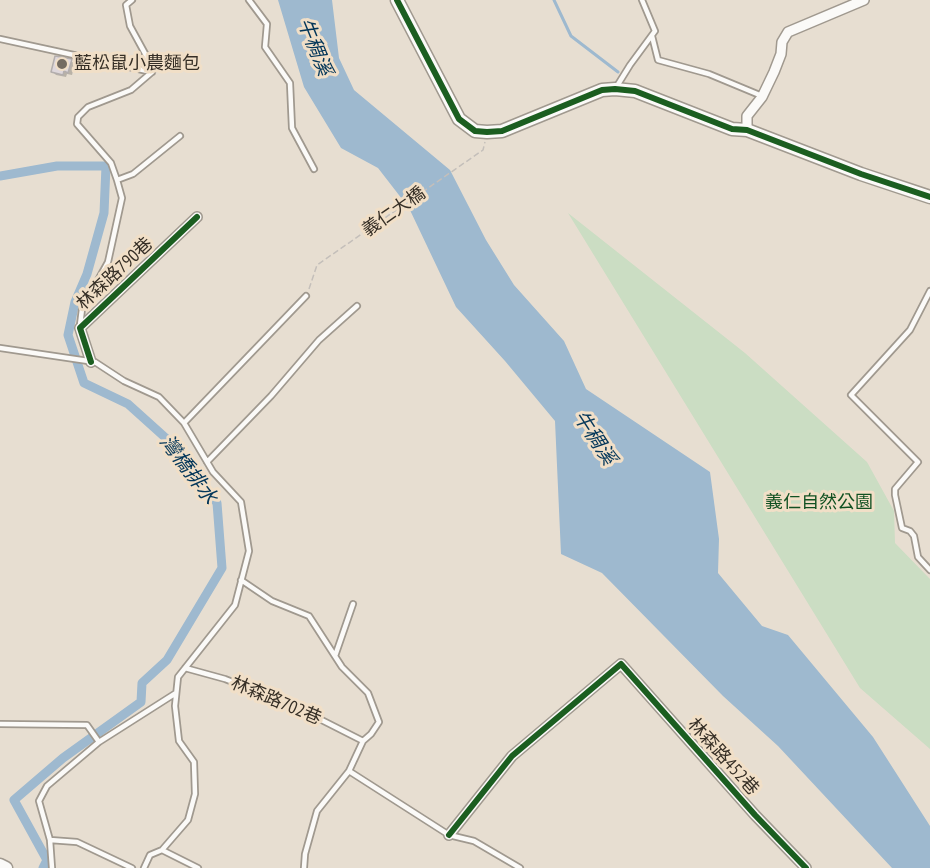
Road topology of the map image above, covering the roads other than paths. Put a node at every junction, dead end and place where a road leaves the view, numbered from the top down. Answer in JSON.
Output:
{"nodes":[{"id":1,"x":132,"y":0,"type":"edge"},
{"id":2,"x":249,"y":0,"type":"edge"},
{"id":3,"x":397,"y":0,"type":"edge"},
{"id":4,"x":642,"y":0,"type":"edge"},
{"id":5,"x":864,"y":0,"type":"edge"},
{"id":6,"x":652,"y":36,"type":"junction"},
{"id":7,"x":0,"y":39,"type":"edge"},
{"id":8,"x":152,"y":72,"type":"junction"},
{"id":9,"x":615,"y":89,"type":"junction"},
{"id":10,"x":762,"y":97,"type":"junction"},
{"id":11,"x":747,"y":130,"type":"junction"},
{"id":12,"x":180,"y":136,"type":"dead end"},
{"id":13,"x":314,"y":169,"type":"dead end"},
{"id":14,"x":117,"y":180,"type":"junction"},
{"id":15,"x":930,"y":197,"type":"edge"},
{"id":16,"x":197,"y":217,"type":"dead end"},
{"id":17,"x":930,"y":291,"type":"edge"},
{"id":18,"x":306,"y":296,"type":"road end"},
{"id":19,"x":357,"y":306,"type":"dead end"},
{"id":20,"x":80,"y":328,"type":"junction"},
{"id":21,"x":0,"y":348,"type":"edge"},
{"id":22,"x":91,"y":362,"type":"junction"},
{"id":23,"x":184,"y":423,"type":"junction"},
{"id":24,"x":207,"y":462,"type":"junction"},
{"id":25,"x":930,"y":570,"type":"edge"},
{"id":26,"x":241,"y":580,"type":"junction"},
{"id":27,"x":353,"y":604,"type":"dead end"},
{"id":28,"x":335,"y":656,"type":"junction"},
{"id":29,"x":185,"y":668,"type":"junction"},
{"id":30,"x":176,"y":693,"type":"junction"},
{"id":31,"x":0,"y":724,"type":"edge"},
{"id":32,"x":363,"y":741,"type":"junction"},
{"id":33,"x":99,"y":742,"type":"junction"},
{"id":34,"x":349,"y":771,"type":"junction"},
{"id":35,"x":449,"y":835,"type":"junction"},
{"id":36,"x":50,"y":840,"type":"junction"},
{"id":37,"x":162,"y":850,"type":"junction"},
{"id":38,"x":0,"y":865,"type":"edge"},
{"id":39,"x":6,"y":868,"type":"edge"},
{"id":40,"x":52,"y":868,"type":"edge"},
{"id":41,"x":132,"y":868,"type":"edge"},
{"id":42,"x":144,"y":868,"type":"edge"},
{"id":43,"x":198,"y":868,"type":"edge"},
{"id":44,"x":304,"y":868,"type":"edge"},
{"id":45,"x":520,"y":868,"type":"edge"},
{"id":46,"x":806,"y":868,"type":"edge"}],
"edges":[{"from":1,"to":8,"type":"lane"},
{"from":2,"to":13,"type":"lane"},
{"from":3,"to":9,"type":"street"},
{"from":4,"to":6,"type":"lane"},
{"from":5,"to":10,"type":"street"},
{"from":6,"to":9,"type":"lane"},
{"from":6,"to":10,"type":"lane"},
{"from":7,"to":8,"type":"lane"},
{"from":8,"to":14,"type":"lane","name":"林森路790巷"},
{"from":9,"to":11,"type":"street"},
{"from":10,"to":11,"type":"street"},
{"from":11,"to":15,"type":"street"},
{"from":12,"to":14,"type":"lane"},
{"from":14,"to":20,"type":"lane","name":"林森路790巷"},
{"from":16,"to":20,"type":"street","name":"林森路790巷"},
{"from":17,"to":25,"type":"lane"},
{"from":18,"to":23,"type":"lane"},
{"from":19,"to":24,"type":"lane"},
{"from":20,"to":22,"type":"street","name":"林森路790巷"},
{"from":21,"to":22,"type":"lane"},
{"from":22,"to":23,"type":"lane"},
{"from":23,"to":24,"type":"lane"},
{"from":24,"to":26,"type":"lane"},
{"from":26,"to":28,"type":"lane"},
{"from":26,"to":29,"type":"lane"},
{"from":27,"to":28,"type":"lane"},
{"from":28,"to":32,"type":"lane"},
{"from":29,"to":30,"type":"lane"},
{"from":29,"to":32,"type":"lane","name":"林森路702巷"},
{"from":30,"to":33,"type":"lane"},
{"from":30,"to":37,"type":"lane"},
{"from":31,"to":33,"type":"lane"},
{"from":32,"to":34,"type":"lane"},
{"from":33,"to":36,"type":"lane"},
{"from":34,"to":35,"type":"lane"},
{"from":34,"to":44,"type":"lane"},
{"from":35,"to":45,"type":"lane"},
{"from":35,"to":46,"type":"street","name":"林森路452巷"},
{"from":36,"to":40,"type":"lane"},
{"from":36,"to":41,"type":"lane"},
{"from":37,"to":42,"type":"lane"},
{"from":37,"to":43,"type":"lane"},
{"from":38,"to":39,"type":"street"}]}
